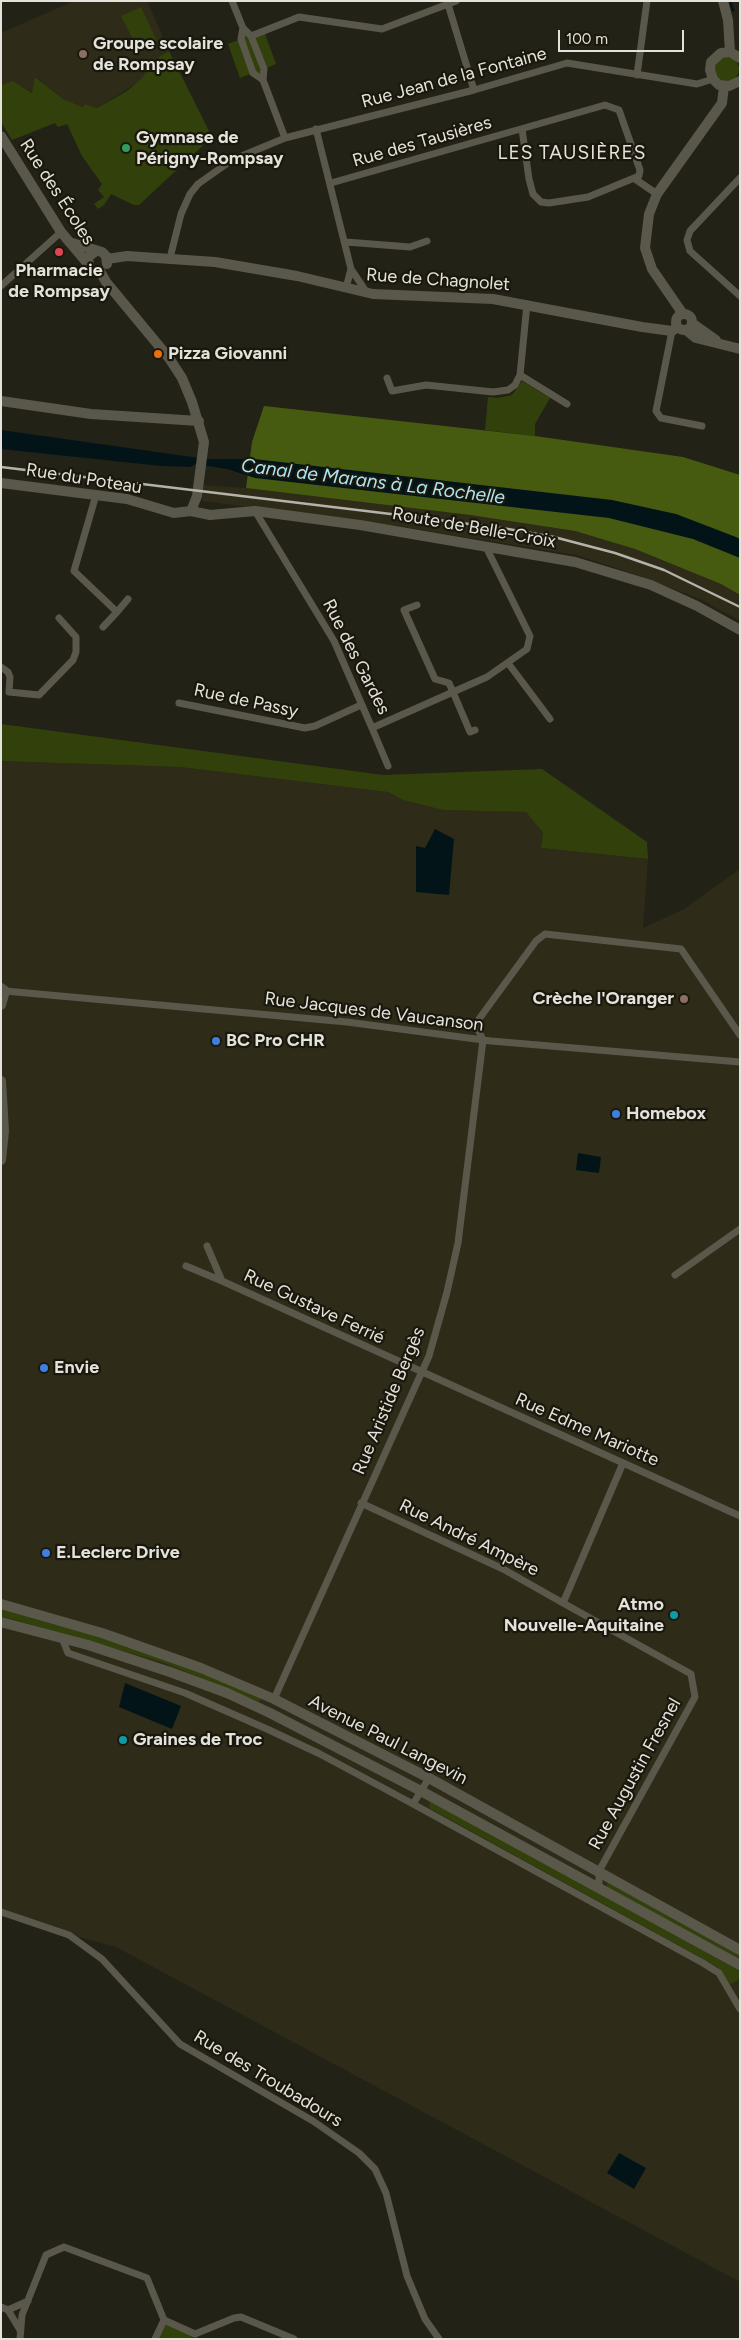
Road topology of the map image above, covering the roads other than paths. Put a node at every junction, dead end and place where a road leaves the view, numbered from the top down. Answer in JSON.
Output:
{"nodes":[{"id":1,"x":232,"y":1,"type":"edge"},
{"id":2,"x":456,"y":1,"type":"edge"},
{"id":3,"x":647,"y":1,"type":"edge"},
{"id":4,"x":723,"y":1,"type":"edge"},
{"id":5,"x":447,"y":2,"type":"edge"},
{"id":6,"x":242,"y":28,"type":"junction"},
{"id":7,"x":251,"y":36,"type":"junction"},
{"id":8,"x":730,"y":52,"type":"junction"},
{"id":9,"x":740,"y":58,"type":"edge"},
{"id":10,"x":637,"y":75,"type":"junction"},
{"id":11,"x":713,"y":79,"type":"junction"},
{"id":12,"x":263,"y":80,"type":"junction"},
{"id":13,"x":740,"y":80,"type":"edge"},
{"id":14,"x":724,"y":86,"type":"junction"},
{"id":15,"x":474,"y":90,"type":"junction"},
{"id":16,"x":316,"y":129,"type":"junction"},
{"id":17,"x":522,"y":129,"type":"junction"},
{"id":18,"x":1,"y":136,"type":"edge"},
{"id":19,"x":285,"y":138,"type":"junction"},
{"id":20,"x":640,"y":170,"type":"junction"},
{"id":21,"x":740,"y":178,"type":"edge"},
{"id":22,"x":635,"y":179,"type":"junction"},
{"id":23,"x":331,"y":183,"type":"junction"},
{"id":24,"x":648,"y":186,"type":"junction"},
{"id":25,"x":657,"y":194,"type":"junction"},
{"id":26,"x":62,"y":232,"type":"junction"},
{"id":27,"x":427,"y":241,"type":"dead end"},
{"id":28,"x":68,"y":242,"type":"junction"},
{"id":29,"x":346,"y":242,"type":"junction"},
{"id":30,"x":96,"y":251,"type":"junction"},
{"id":31,"x":170,"y":258,"type":"junction"},
{"id":32,"x":107,"y":259,"type":"junction"},
{"id":33,"x":88,"y":264,"type":"junction"},
{"id":34,"x":351,"y":269,"type":"junction"},
{"id":35,"x":100,"y":270,"type":"junction"},
{"id":36,"x":1,"y":286,"type":"edge"},
{"id":37,"x":346,"y":288,"type":"junction"},
{"id":38,"x":367,"y":293,"type":"junction"},
{"id":39,"x":740,"y":296,"type":"edge"},
{"id":40,"x":528,"y":304,"type":"junction"},
{"id":41,"x":683,"y":314,"type":"junction"},
{"id":42,"x":682,"y":328,"type":"junction"},
{"id":43,"x":740,"y":349,"type":"edge"},
{"id":44,"x":520,"y":375,"type":"junction"},
{"id":45,"x":387,"y":378,"type":"dead end"},
{"id":46,"x":1,"y":402,"type":"edge"},
{"id":47,"x":192,"y":402,"type":"junction"},
{"id":48,"x":567,"y":404,"type":"dead end"},
{"id":49,"x":180,"y":419,"type":"junction"},
{"id":50,"x":199,"y":421,"type":"junction"},
{"id":51,"x":702,"y":426,"type":"dead end"},
{"id":52,"x":1,"y":483,"type":"edge"},
{"id":53,"x":96,"y":495,"type":"junction"},
{"id":54,"x":191,"y":511,"type":"junction"},
{"id":55,"x":255,"y":511,"type":"junction"},
{"id":56,"x":486,"y":547,"type":"junction"},
{"id":57,"x":128,"y":600,"type":"dead end"},
{"id":58,"x":417,"y":605,"type":"dead end"},
{"id":59,"x":117,"y":612,"type":"junction"},
{"id":60,"x":59,"y":618,"type":"dead end"},
{"id":61,"x":102,"y":627,"type":"dead end"},
{"id":62,"x":740,"y":630,"type":"edge"},
{"id":63,"x":508,"y":663,"type":"junction"},
{"id":64,"x":1,"y":667,"type":"edge"},
{"id":65,"x":453,"y":692,"type":"junction"},
{"id":66,"x":179,"y":703,"type":"dead end"},
{"id":67,"x":361,"y":705,"type":"junction"},
{"id":68,"x":550,"y":719,"type":"dead end"},
{"id":69,"x":372,"y":728,"type":"junction"},
{"id":70,"x":475,"y":730,"type":"dead end"},
{"id":71,"x":388,"y":766,"type":"dead end"},
{"id":72,"x":3,"y":989,"type":"edge"},
{"id":73,"x":1,"y":1005,"type":"edge"},
{"id":74,"x":740,"y":1035,"type":"edge"},
{"id":75,"x":483,"y":1040,"type":"junction"},
{"id":76,"x":740,"y":1062,"type":"edge"},
{"id":77,"x":1,"y":1081,"type":"edge"},
{"id":78,"x":1,"y":1160,"type":"edge"},
{"id":79,"x":740,"y":1229,"type":"edge"},
{"id":80,"x":207,"y":1246,"type":"dead end"},
{"id":81,"x":186,"y":1266,"type":"dead end"},
{"id":82,"x":675,"y":1275,"type":"dead end"},
{"id":83,"x":222,"y":1281,"type":"junction"},
{"id":84,"x":421,"y":1372,"type":"junction"},
{"id":85,"x":624,"y":1463,"type":"junction"},
{"id":86,"x":361,"y":1504,"type":"junction"},
{"id":87,"x":740,"y":1516,"type":"edge"},
{"id":88,"x":563,"y":1603,"type":"junction"},
{"id":89,"x":1,"y":1604,"type":"edge"},
{"id":90,"x":1,"y":1622,"type":"edge"},
{"id":91,"x":62,"y":1638,"type":"junction"},
{"id":92,"x":274,"y":1699,"type":"junction"},
{"id":93,"x":429,"y":1778,"type":"junction"},
{"id":94,"x":421,"y":1791,"type":"junction"},
{"id":95,"x":413,"y":1804,"type":"junction"},
{"id":96,"x":599,"y":1871,"type":"junction"},
{"id":97,"x":599,"y":1888,"type":"junction"},
{"id":98,"x":1,"y":1912,"type":"edge"},
{"id":99,"x":740,"y":1950,"type":"edge"},
{"id":100,"x":740,"y":1965,"type":"edge"},
{"id":101,"x":740,"y":2009,"type":"edge"},
{"id":102,"x":28,"y":2301,"type":"junction"},
{"id":103,"x":5,"y":2308,"type":"edge"},
{"id":104,"x":164,"y":2320,"type":"junction"},
{"id":105,"x":20,"y":2330,"type":"junction"},
{"id":106,"x":194,"y":2336,"type":"edge"},
{"id":107,"x":20,"y":2339,"type":"edge"},
{"id":108,"x":155,"y":2339,"type":"edge"},
{"id":109,"x":294,"y":2339,"type":"edge"},
{"id":110,"x":439,"y":2339,"type":"edge"}],
"edges":[{"from":1,"to":6,"type":"street"},
{"from":2,"to":5,"type":"street"},
{"from":3,"to":10,"type":"street"},
{"from":4,"to":8,"type":"street"},
{"from":5,"to":7,"type":"street"},
{"from":5,"to":15,"type":"street"},
{"from":6,"to":7,"type":"street"},
{"from":6,"to":12,"type":"street"},
{"from":7,"to":12,"type":"street"},
{"from":8,"to":9,"type":"street"},
{"from":8,"to":11,"type":"street"},
{"from":10,"to":11,"type":"street","name":"Rue Jean de la Fontaine"},
{"from":10,"to":15,"type":"street","name":"Rue Jean de la Fontaine"},
{"from":11,"to":14,"type":"street"},
{"from":12,"to":19,"type":"street"},
{"from":13,"to":14,"type":"street"},
{"from":14,"to":25,"type":"street","name":"Rue de Chagnolet"},
{"from":15,"to":16,"type":"street","name":"Rue Jean de la Fontaine"},
{"from":16,"to":19,"type":"street","name":"Rue Jean de la Fontaine"},
{"from":16,"to":23,"type":"street"},
{"from":17,"to":20,"type":"street","name":"Rue des Tausières"},
{"from":17,"to":22,"type":"street"},
{"from":17,"to":23,"type":"street","name":"Rue des Tausières"},
{"from":18,"to":26,"type":"street","name":"Rue des Écoles"},
{"from":19,"to":31,"type":"street","name":"Rue Jean de la Fontaine"},
{"from":20,"to":22,"type":"street"},
{"from":20,"to":24,"type":"street","name":"Rue des Tausières"},
{"from":21,"to":39,"type":"street"},
{"from":22,"to":24,"type":"street"},
{"from":23,"to":29,"type":"street"},
{"from":24,"to":25,"type":"street"},
{"from":25,"to":41,"type":"street","name":"Rue de Chagnolet"},
{"from":26,"to":28,"type":"street","name":"Rue des Écoles"},
{"from":26,"to":36,"type":"street"},
{"from":27,"to":29,"type":"street"},
{"from":28,"to":30,"type":"street"},
{"from":28,"to":33,"type":"street","name":"Rue des Écoles"},
{"from":29,"to":34,"type":"street"},
{"from":30,"to":32,"type":"street"},
{"from":30,"to":33,"type":"street"},
{"from":31,"to":32,"type":"street","name":"Rue de Chagnolet"},
{"from":31,"to":37,"type":"street","name":"Rue de Chagnolet"},
{"from":32,"to":35,"type":"street"},
{"from":33,"to":35,"type":"street"},
{"from":34,"to":37,"type":"street"},
{"from":34,"to":38,"type":"street"},
{"from":35,"to":47,"type":"street"},
{"from":37,"to":38,"type":"street","name":"Rue de Chagnolet"},
{"from":38,"to":40,"type":"street","name":"Rue de Chagnolet"},
{"from":40,"to":42,"type":"street","name":"Rue de Chagnolet"},
{"from":40,"to":44,"type":"street"},
{"from":41,"to":42,"type":"street"},
{"from":41,"to":42,"type":"street","name":"Rue de Chagnolet"},
{"from":42,"to":43,"type":"street","name":"Rue de Chagnolet"},
{"from":42,"to":51,"type":"street"},
{"from":44,"to":45,"type":"street"},
{"from":44,"to":48,"type":"street"},
{"from":46,"to":49,"type":"street"},
{"from":47,"to":49,"type":"street"},
{"from":47,"to":50,"type":"street"},
{"from":49,"to":50,"type":"street"},
{"from":50,"to":54,"type":"street"},
{"from":52,"to":53,"type":"street","name":"Rue du Poteau"},
{"from":53,"to":54,"type":"street","name":"Rue du Poteau"},
{"from":53,"to":59,"type":"street"},
{"from":54,"to":55,"type":"street","name":"Route de Belle-Croix"},
{"from":55,"to":56,"type":"street","name":"Route de Belle-Croix"},
{"from":55,"to":67,"type":"street","name":"Rue des Gardes"},
{"from":56,"to":62,"type":"street","name":"Route de Belle-Croix"},
{"from":56,"to":63,"type":"street","name":"Rue des Gardes"},
{"from":57,"to":59,"type":"street"},
{"from":58,"to":65,"type":"street"},
{"from":59,"to":61,"type":"street"},
{"from":60,"to":64,"type":"street"},
{"from":63,"to":65,"type":"street","name":"Rue des Gardes"},
{"from":63,"to":68,"type":"street"},
{"from":65,"to":69,"type":"street","name":"Rue des Gardes"},
{"from":65,"to":70,"type":"street"},
{"from":66,"to":67,"type":"street","name":"Rue de Passy"},
{"from":67,"to":69,"type":"street","name":"Rue des Gardes"},
{"from":69,"to":71,"type":"street"},
{"from":72,"to":73,"type":"street"},
{"from":72,"to":75,"type":"street","name":"Rue Jacques de Vaucanson"},
{"from":74,"to":75,"type":"street","name":"Rue Aristide Bergès"},
{"from":75,"to":76,"type":"street","name":"Rue Jacques de Vaucanson"},
{"from":75,"to":84,"type":"street","name":"Rue Aristide Bergès"},
{"from":77,"to":78,"type":"street"},
{"from":79,"to":82,"type":"street"},
{"from":80,"to":83,"type":"street","name":"Rue Gustave Ferrié"},
{"from":81,"to":83,"type":"street","name":"Rue Gustave Ferrié"},
{"from":83,"to":84,"type":"street","name":"Rue Gustave Ferrié"},
{"from":84,"to":85,"type":"street","name":"Rue Edme Mariotte"},
{"from":84,"to":86,"type":"street","name":"Rue Aristide Bergès"},
{"from":85,"to":87,"type":"street","name":"Rue Edme Mariotte"},
{"from":85,"to":88,"type":"street"},
{"from":86,"to":88,"type":"street","name":"Rue André Ampère"},
{"from":86,"to":92,"type":"street","name":"Rue Aristide Bergès"},
{"from":88,"to":96,"type":"street","name":"Rue Augustin Fresnel"},
{"from":89,"to":92,"type":"street","name":"Avenue Paul Langevin"},
{"from":90,"to":91,"type":"street","name":"Avenue Paul Langevin"},
{"from":91,"to":94,"type":"street","name":"Avenue Paul Langevin"},
{"from":91,"to":95,"type":"street"},
{"from":92,"to":93,"type":"street","name":"Avenue Paul Langevin"},
{"from":93,"to":94,"type":"street"},
{"from":93,"to":96,"type":"street","name":"Avenue Paul Langevin"},
{"from":94,"to":95,"type":"street"},
{"from":94,"to":97,"type":"street","name":"Avenue Paul Langevin"},
{"from":95,"to":101,"type":"street"},
{"from":96,"to":97,"type":"street","name":"Rue Augustin Fresnel"},
{"from":96,"to":99,"type":"street","name":"Avenue Paul Langevin"},
{"from":97,"to":100,"type":"street","name":"Avenue Paul Langevin"},
{"from":98,"to":110,"type":"street","name":"Rue des Troubadours"},
{"from":102,"to":103,"type":"street"},
{"from":102,"to":104,"type":"street"},
{"from":102,"to":105,"type":"street"},
{"from":103,"to":105,"type":"street"},
{"from":104,"to":106,"type":"street"},
{"from":104,"to":108,"type":"street"},
{"from":105,"to":107,"type":"street"},
{"from":106,"to":109,"type":"street"}]}
